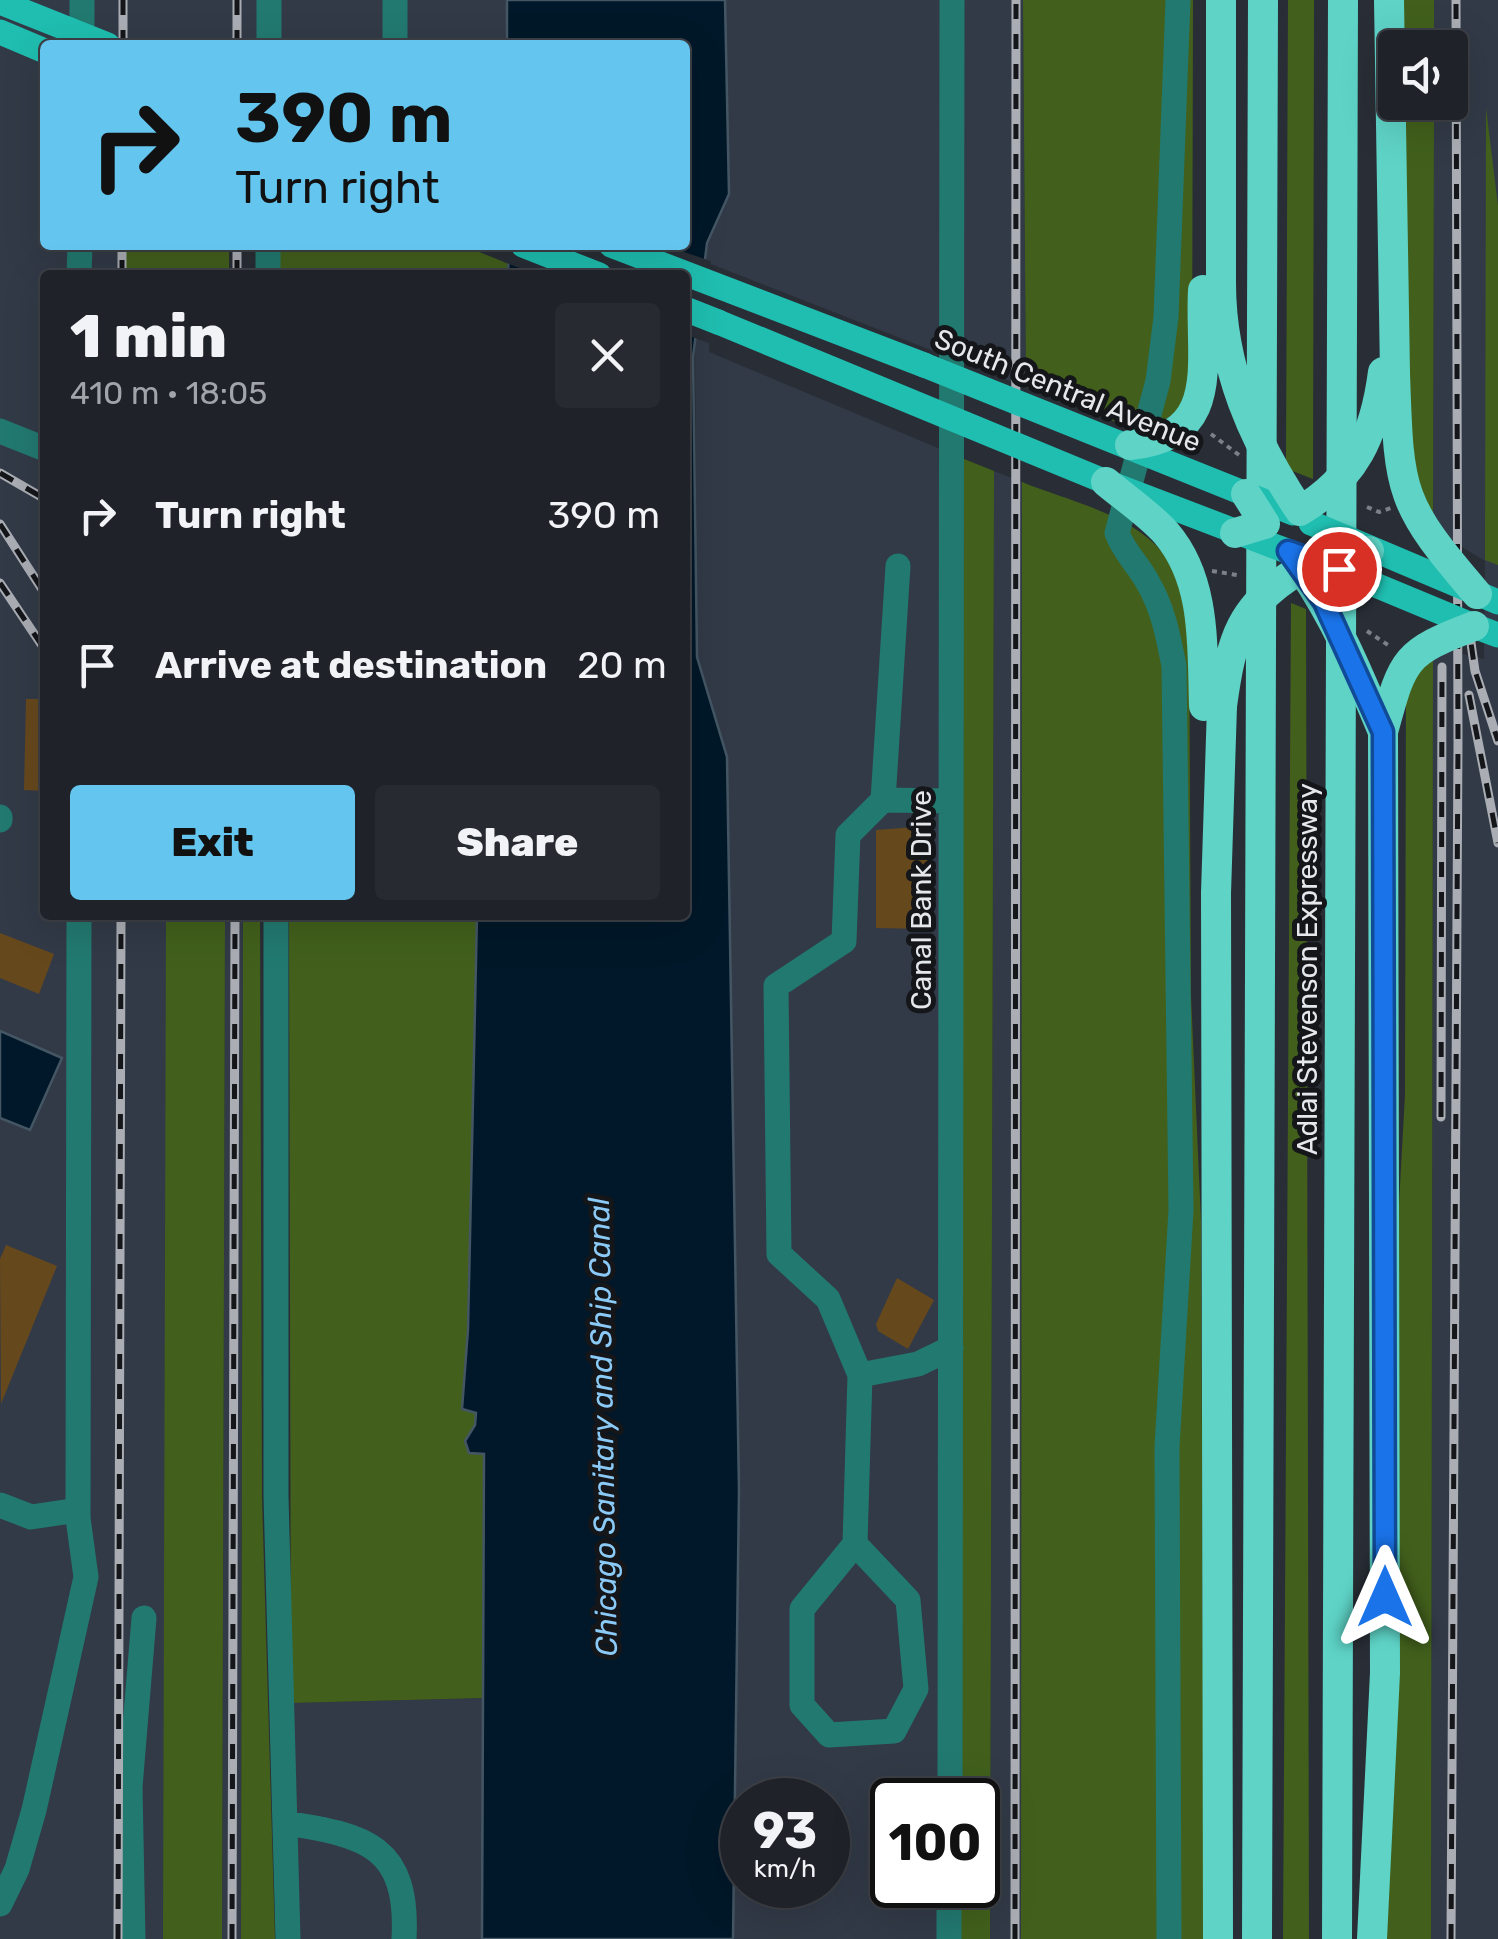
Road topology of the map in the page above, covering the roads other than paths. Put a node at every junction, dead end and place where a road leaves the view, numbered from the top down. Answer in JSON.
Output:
{"nodes":[{"id":1,"x":269,"y":0,"type":"edge"},
{"id":2,"x":395,"y":0,"type":"edge"},
{"id":3,"x":952,"y":0,"type":"edge"},
{"id":4,"x":1178,"y":0,"type":"edge"},
{"id":5,"x":1221,"y":0,"type":"edge"},
{"id":6,"x":1262,"y":0,"type":"edge"},
{"id":7,"x":1343,"y":0,"type":"edge"},
{"id":8,"x":1389,"y":0,"type":"edge"},
{"id":9,"x":79,"y":1,"type":"edge"},
{"id":10,"x":0,"y":2,"type":"edge"},
{"id":11,"x":0,"y":32,"type":"edge"},
{"id":12,"x":82,"y":40,"type":"edge"},
{"id":13,"x":95,"y":40,"type":"edge"},
{"id":14,"x":268,"y":40,"type":"edge"},
{"id":15,"x":395,"y":40,"type":"edge"},
{"id":16,"x":40,"y":49,"type":"edge"},
{"id":17,"x":536,"y":250,"type":"edge"},
{"id":18,"x":624,"y":250,"type":"edge"},
{"id":19,"x":586,"y":270,"type":"edge"},
{"id":20,"x":676,"y":270,"type":"edge"},
{"id":21,"x":690,"y":275,"type":"edge"},
{"id":22,"x":1212,"y":283,"type":"junction"},
{"id":23,"x":690,"y":311,"type":"edge"},
{"id":24,"x":1389,"y":373,"type":"junction"},
{"id":25,"x":0,"y":432,"type":"edge"},
{"id":26,"x":1130,"y":445,"type":"junction"},
{"id":27,"x":40,"y":447,"type":"edge"},
{"id":28,"x":1106,"y":482,"type":"junction"},
{"id":29,"x":1246,"y":494,"type":"joint"},
{"id":30,"x":1292,"y":518,"type":"junction"},
{"id":31,"x":1235,"y":533,"type":"junction"},
{"id":32,"x":1329,"y":561,"type":"junction"},
{"id":33,"x":898,"y":566,"type":"dead end"},
{"id":34,"x":1488,"y":598,"type":"edge"},
{"id":35,"x":1486,"y":630,"type":"edge"},
{"id":36,"x":1213,"y":706,"type":"junction"},
{"id":37,"x":1383,"y":732,"type":"junction"},
{"id":38,"x":883,"y":800,"type":"junction"},
{"id":39,"x":951,"y":801,"type":"junction"},
{"id":40,"x":79,"y":920,"type":"edge"},
{"id":41,"x":276,"y":920,"type":"edge"},
{"id":42,"x":950,"y":1348,"type":"junction"},
{"id":43,"x":860,"y":1375,"type":"junction"},
{"id":44,"x":0,"y":1505,"type":"edge"},
{"id":45,"x":78,"y":1510,"type":"junction"},
{"id":46,"x":855,"y":1544,"type":"junction"},
{"id":47,"x":144,"y":1618,"type":"dead end"},
{"id":48,"x":950,"y":1778,"type":"edge"},
{"id":49,"x":285,"y":1823,"type":"junction"},
{"id":50,"x":0,"y":1904,"type":"edge"},
{"id":51,"x":950,"y":1908,"type":"edge"},
{"id":52,"x":133,"y":1939,"type":"edge"},
{"id":53,"x":288,"y":1939,"type":"edge"},
{"id":54,"x":404,"y":1939,"type":"edge"},
{"id":55,"x":949,"y":1939,"type":"edge"},
{"id":56,"x":1168,"y":1939,"type":"edge"},
{"id":57,"x":1218,"y":1939,"type":"edge"},
{"id":58,"x":1257,"y":1939,"type":"edge"},
{"id":59,"x":1337,"y":1939,"type":"edge"},
{"id":60,"x":1372,"y":1939,"type":"edge"}],
"edges":[{"from":1,"to":14,"type":"lane"},
{"from":2,"to":15,"type":"lane"},
{"from":3,"to":39,"type":"lane","name":"Canal Bank Drive"},
{"from":4,"to":56,"type":"lane"},
{"from":5,"to":22,"type":"highway"},
{"from":6,"to":58,"type":"highway","name":"Adlai Stevenson Expressway"},
{"from":7,"to":59,"type":"highway","name":"Adlai Stevenson Expressway"},
{"from":8,"to":24,"type":"highway"},
{"from":9,"to":12,"type":"lane"},
{"from":10,"to":13,"type":"main road","bridge":true},
{"from":11,"to":16,"type":"main road"},
{"from":17,"to":19,"type":"main road"},
{"from":18,"to":20,"type":"main road","name":"South Central Avenue","bridge":true},
{"from":21,"to":26,"type":"main road","name":"South Central Avenue","bridge":true},
{"from":22,"to":26,"type":"highway","bridge":true},
{"from":22,"to":30,"type":"highway","bridge":true},
{"from":23,"to":28,"type":"main road","bridge":true},
{"from":24,"to":30,"type":"highway","bridge":true},
{"from":24,"to":34,"type":"highway","bridge":true},
{"from":25,"to":27,"type":"lane"},
{"from":26,"to":29,"type":"main road","name":"South Central Avenue","bridge":true},
{"from":28,"to":31,"type":"main road","bridge":true},
{"from":28,"to":36,"type":"highway","bridge":true},
{"from":29,"to":30,"type":"highway","bridge":true},
{"from":30,"to":31,"type":"highway","bridge":true},
{"from":30,"to":32,"type":"highway","bridge":true},
{"from":30,"to":32,"type":"highway","bridge":true},
{"from":31,"to":32,"type":"main road","bridge":true},
{"from":32,"to":34,"type":"main road","bridge":true},
{"from":32,"to":35,"type":"main road","bridge":true},
{"from":32,"to":36,"type":"highway","bridge":true},
{"from":32,"to":37,"type":"highway","bridge":true},
{"from":33,"to":38,"type":"lane"},
{"from":35,"to":37,"type":"highway","bridge":true},
{"from":36,"to":57,"type":"highway"},
{"from":37,"to":60,"type":"highway"},
{"from":38,"to":39,"type":"lane"},
{"from":38,"to":43,"type":"lane"},
{"from":39,"to":42,"type":"lane","name":"Canal Bank Drive"},
{"from":40,"to":45,"type":"lane"},
{"from":41,"to":49,"type":"lane"},
{"from":42,"to":43,"type":"lane"},
{"from":42,"to":48,"type":"lane","name":"Canal Bank Drive"},
{"from":43,"to":46,"type":"lane"},
{"from":44,"to":45,"type":"lane"},
{"from":45,"to":50,"type":"lane"},
{"from":46,"to":46,"type":"lane"},
{"from":47,"to":52,"type":"lane"},
{"from":49,"to":53,"type":"lane"},
{"from":49,"to":54,"type":"lane"},
{"from":51,"to":55,"type":"lane"}]}
